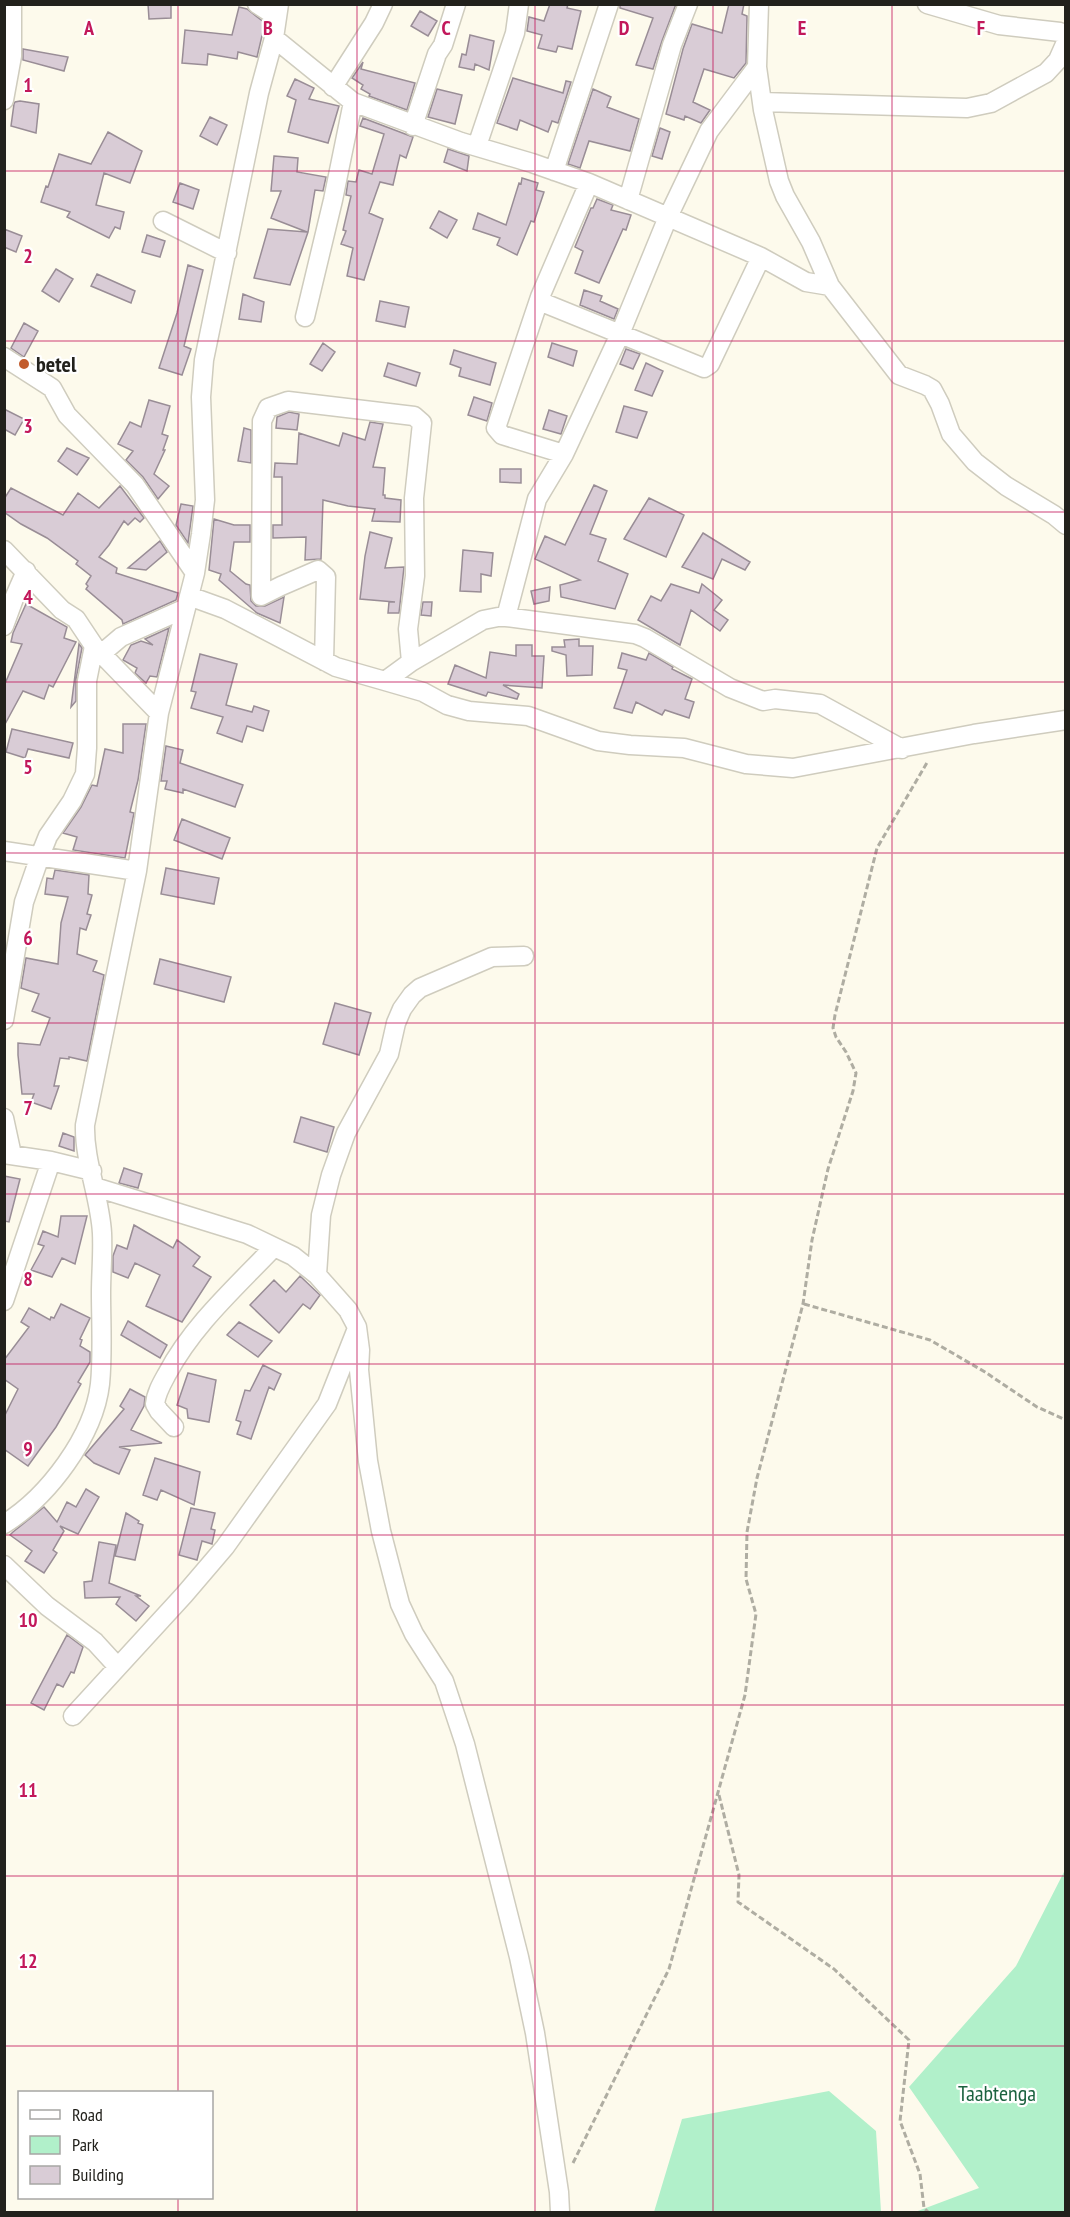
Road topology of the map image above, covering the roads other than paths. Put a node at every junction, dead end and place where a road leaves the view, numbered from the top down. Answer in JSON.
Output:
{"nodes":[{"id":1,"x":12,"y":4,"type":"edge"},
{"id":2,"x":257,"y":4,"type":"edge"},
{"id":3,"x":383,"y":4,"type":"edge"},
{"id":4,"x":456,"y":4,"type":"edge"},
{"id":5,"x":519,"y":4,"type":"edge"},
{"id":6,"x":609,"y":4,"type":"edge"},
{"id":7,"x":688,"y":4,"type":"edge"},
{"id":8,"x":759,"y":4,"type":"edge"},
{"id":9,"x":927,"y":4,"type":"edge"},
{"id":10,"x":278,"y":11,"type":"edge"},
{"id":11,"x":8,"y":32,"type":"edge"},
{"id":12,"x":274,"y":38,"type":"junction"},
{"id":13,"x":1065,"y":41,"type":"edge"},
{"id":14,"x":757,"y":67,"type":"junction"},
{"id":15,"x":333,"y":87,"type":"junction"},
{"id":16,"x":4,"y":100,"type":"edge"},
{"id":17,"x":353,"y":102,"type":"junction"},
{"id":18,"x":762,"y":102,"type":"junction"},
{"id":19,"x":413,"y":126,"type":"junction"},
{"id":20,"x":477,"y":146,"type":"junction"},
{"id":21,"x":554,"y":171,"type":"junction"},
{"id":22,"x":589,"y":183,"type":"junction"},
{"id":23,"x":628,"y":200,"type":"junction"},
{"id":24,"x":668,"y":217,"type":"junction"},
{"id":25,"x":163,"y":221,"type":"dead end"},
{"id":26,"x":227,"y":253,"type":"junction"},
{"id":27,"x":761,"y":257,"type":"junction"},
{"id":28,"x":830,"y":286,"type":"junction"},
{"id":29,"x":539,"y":301,"type":"junction"},
{"id":30,"x":305,"y":317,"type":"dead end"},
{"id":31,"x":620,"y":334,"type":"junction"},
{"id":32,"x":4,"y":357,"type":"edge"},
{"id":33,"x":564,"y":454,"type":"junction"},
{"id":34,"x":1065,"y":525,"type":"edge"},
{"id":35,"x":6,"y":554,"type":"edge"},
{"id":36,"x":26,"y":571,"type":"junction"},
{"id":37,"x":195,"y":573,"type":"junction"},
{"id":38,"x":261,"y":596,"type":"junction"},
{"id":39,"x":188,"y":602,"type":"junction"},
{"id":40,"x":506,"y":617,"type":"junction"},
{"id":41,"x":248,"y":621,"type":"junction"},
{"id":42,"x":4,"y":626,"type":"edge"},
{"id":43,"x":98,"y":650,"type":"junction"},
{"id":44,"x":324,"y":661,"type":"junction"},
{"id":45,"x":411,"y":662,"type":"junction"},
{"id":46,"x":385,"y":681,"type":"junction"},
{"id":47,"x":159,"y":714,"type":"junction"},
{"id":48,"x":1065,"y":720,"type":"edge"},
{"id":49,"x":902,"y":749,"type":"junction"},
{"id":50,"x":4,"y":851,"type":"edge"},
{"id":51,"x":39,"y":856,"type":"junction"},
{"id":52,"x":137,"y":871,"type":"junction"},
{"id":53,"x":11,"y":938,"type":"edge"},
{"id":54,"x":524,"y":956,"type":"dead end"},
{"id":55,"x":4,"y":1020,"type":"edge"},
{"id":56,"x":4,"y":1118,"type":"edge"},
{"id":57,"x":8,"y":1154,"type":"edge"},
{"id":58,"x":51,"y":1161,"type":"junction"},
{"id":59,"x":94,"y":1179,"type":"junction"},
{"id":60,"x":274,"y":1247,"type":"junction"},
{"id":61,"x":317,"y":1275,"type":"junction"},
{"id":62,"x":4,"y":1301,"type":"edge"},
{"id":63,"x":357,"y":1327,"type":"junction"},
{"id":64,"x":174,"y":1426,"type":"dead end"},
{"id":65,"x":4,"y":1524,"type":"edge"},
{"id":66,"x":4,"y":1565,"type":"edge"},
{"id":67,"x":117,"y":1666,"type":"junction"},
{"id":68,"x":73,"y":1716,"type":"dead end"},
{"id":69,"x":560,"y":2212,"type":"edge"}],
"edges":[{"from":1,"to":11,"type":"street"},
{"from":2,"to":10,"type":"street"},
{"from":3,"to":15,"type":"street"},
{"from":4,"to":19,"type":"street"},
{"from":5,"to":20,"type":"street"},
{"from":6,"to":21,"type":"street"},
{"from":7,"to":23,"type":"street"},
{"from":8,"to":14,"type":"street"},
{"from":9,"to":13,"type":"street"},
{"from":10,"to":12,"type":"street"},
{"from":11,"to":16,"type":"street"},
{"from":12,"to":15,"type":"street"},
{"from":12,"to":26,"type":"street"},
{"from":13,"to":18,"type":"street"},
{"from":14,"to":18,"type":"street"},
{"from":14,"to":24,"type":"street"},
{"from":15,"to":17,"type":"street"},
{"from":17,"to":19,"type":"street"},
{"from":17,"to":30,"type":"street"},
{"from":18,"to":28,"type":"street"},
{"from":19,"to":20,"type":"street"},
{"from":20,"to":21,"type":"street"},
{"from":21,"to":22,"type":"street"},
{"from":22,"to":23,"type":"street"},
{"from":22,"to":29,"type":"street"},
{"from":23,"to":24,"type":"street"},
{"from":24,"to":27,"type":"street"},
{"from":24,"to":31,"type":"street"},
{"from":25,"to":26,"type":"street"},
{"from":26,"to":37,"type":"street"},
{"from":27,"to":28,"type":"street"},
{"from":27,"to":31,"type":"street"},
{"from":28,"to":34,"type":"street"},
{"from":29,"to":31,"type":"street"},
{"from":29,"to":33,"type":"street"},
{"from":31,"to":33,"type":"street"},
{"from":32,"to":37,"type":"street"},
{"from":33,"to":40,"type":"street"},
{"from":35,"to":36,"type":"street"},
{"from":36,"to":42,"type":"street"},
{"from":36,"to":43,"type":"street"},
{"from":37,"to":39,"type":"street"},
{"from":38,"to":41,"type":"street"},
{"from":38,"to":44,"type":"street"},
{"from":38,"to":45,"type":"street"},
{"from":39,"to":41,"type":"street"},
{"from":39,"to":43,"type":"street"},
{"from":39,"to":47,"type":"street"},
{"from":40,"to":45,"type":"street"},
{"from":40,"to":49,"type":"street"},
{"from":41,"to":44,"type":"street"},
{"from":43,"to":47,"type":"street"},
{"from":43,"to":51,"type":"street"},
{"from":44,"to":46,"type":"street"},
{"from":45,"to":46,"type":"street"},
{"from":46,"to":49,"type":"street"},
{"from":47,"to":52,"type":"street"},
{"from":48,"to":49,"type":"street"},
{"from":50,"to":51,"type":"street"},
{"from":51,"to":52,"type":"street"},
{"from":51,"to":53,"type":"street"},
{"from":52,"to":59,"type":"street"},
{"from":53,"to":55,"type":"street"},
{"from":54,"to":61,"type":"street"},
{"from":56,"to":57,"type":"street"},
{"from":57,"to":58,"type":"street"},
{"from":58,"to":59,"type":"street"},
{"from":58,"to":62,"type":"street"},
{"from":59,"to":60,"type":"street"},
{"from":59,"to":65,"type":"street"},
{"from":60,"to":61,"type":"street"},
{"from":60,"to":64,"type":"street"},
{"from":61,"to":63,"type":"street"},
{"from":63,"to":67,"type":"street"},
{"from":63,"to":69,"type":"street"},
{"from":66,"to":67,"type":"street"},
{"from":67,"to":68,"type":"street"}]}
